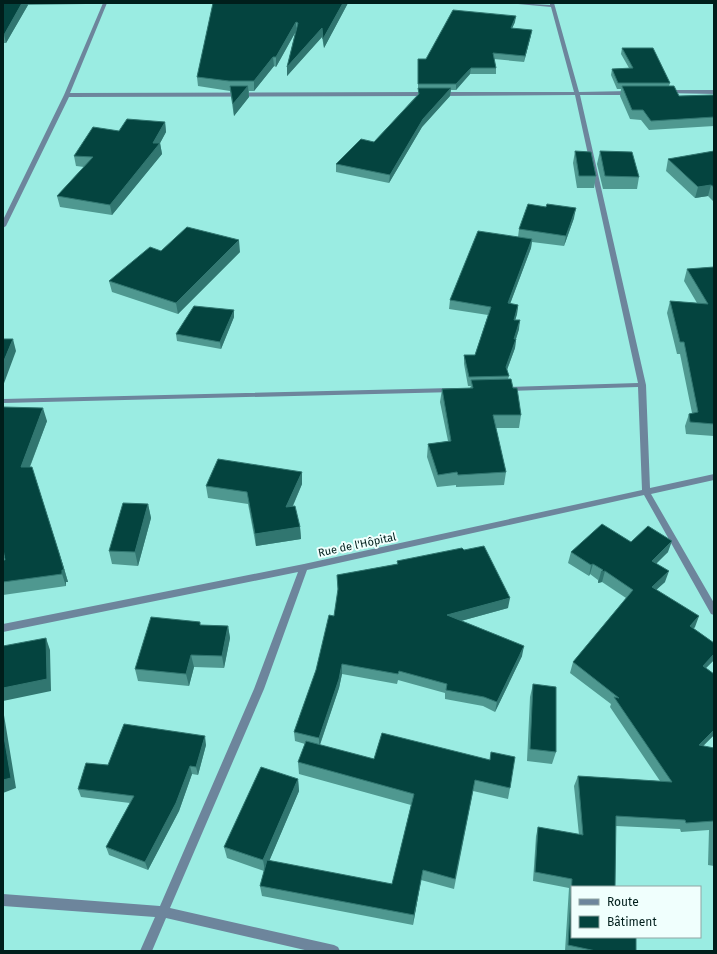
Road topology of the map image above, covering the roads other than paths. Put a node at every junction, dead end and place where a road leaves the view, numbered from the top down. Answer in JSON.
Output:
{"nodes":[{"id":1,"x":105,"y":3,"type":"edge"},
{"id":2,"x":518,"y":3,"type":"edge"},
{"id":3,"x":552,"y":4,"type":"edge"},
{"id":4,"x":638,"y":92,"type":"edge"},
{"id":5,"x":661,"y":92,"type":"edge"},
{"id":6,"x":714,"y":92,"type":"edge"},
{"id":7,"x":578,"y":93,"type":"junction"},
{"id":8,"x":67,"y":95,"type":"junction"},
{"id":9,"x":3,"y":226,"type":"edge"},
{"id":10,"x":642,"y":385,"type":"junction"},
{"id":11,"x":502,"y":389,"type":"edge"},
{"id":12,"x":462,"y":390,"type":"edge"},
{"id":13,"x":3,"y":401,"type":"edge"},
{"id":14,"x":714,"y":477,"type":"edge"},
{"id":15,"x":646,"y":492,"type":"junction"},
{"id":16,"x":304,"y":568,"type":"junction"},
{"id":17,"x":714,"y":610,"type":"edge"},
{"id":18,"x":3,"y":628,"type":"edge"},
{"id":19,"x":3,"y":900,"type":"edge"},
{"id":20,"x":164,"y":912,"type":"junction"},
{"id":21,"x":146,"y":951,"type":"edge"},
{"id":22,"x":334,"y":951,"type":"edge"}],
"edges":[{"from":1,"to":8,"type":"street"},
{"from":2,"to":3,"type":"street"},
{"from":3,"to":7,"type":"street"},
{"from":4,"to":7,"type":"street"},
{"from":5,"to":6,"type":"street"},
{"from":7,"to":8,"type":"street"},
{"from":7,"to":10,"type":"street"},
{"from":8,"to":9,"type":"street"},
{"from":10,"to":11,"type":"street"},
{"from":10,"to":15,"type":"street"},
{"from":12,"to":13,"type":"street"},
{"from":14,"to":15,"type":"street","name":"Rue de l'Hôpital"},
{"from":15,"to":16,"type":"street","name":"Rue de l'Hôpital"},
{"from":15,"to":17,"type":"street"},
{"from":16,"to":18,"type":"street","name":"Rue de l'Hôpital"},
{"from":16,"to":20,"type":"street"},
{"from":19,"to":20,"type":"street"},
{"from":20,"to":21,"type":"street"},
{"from":20,"to":22,"type":"street"}]}
